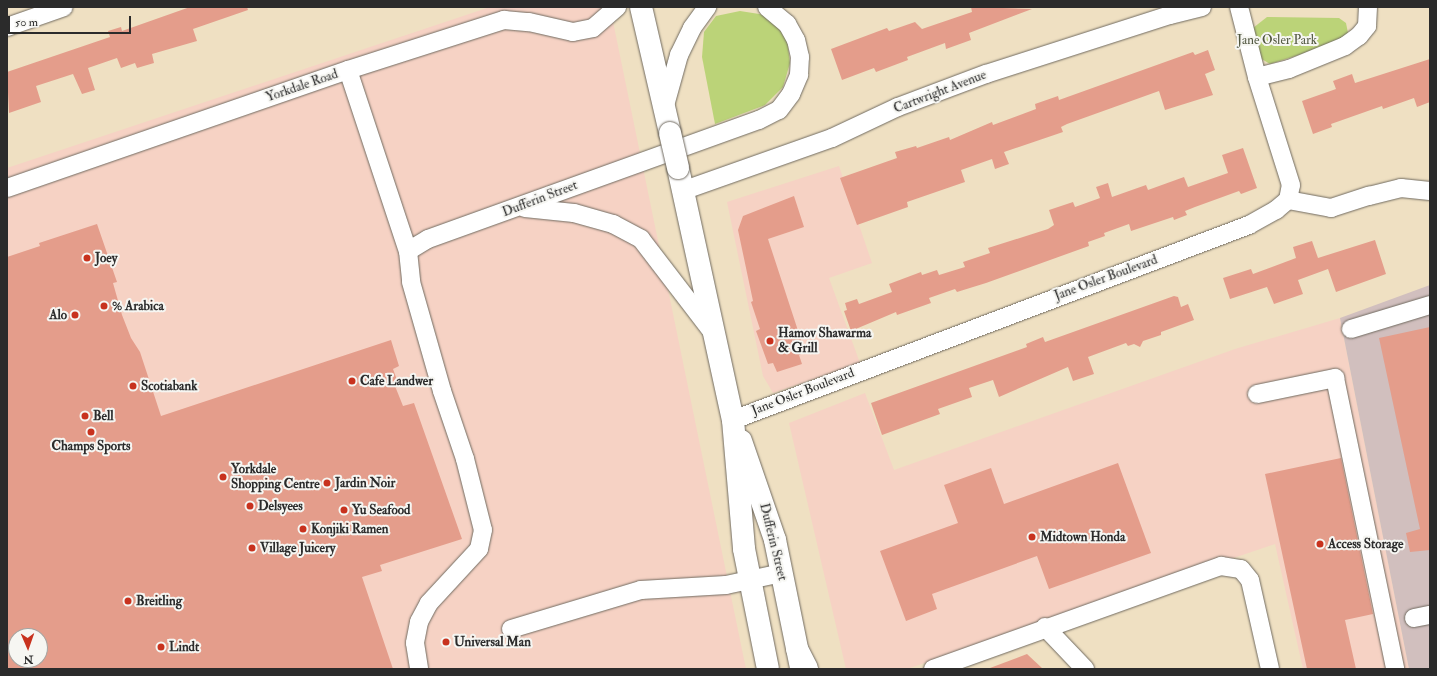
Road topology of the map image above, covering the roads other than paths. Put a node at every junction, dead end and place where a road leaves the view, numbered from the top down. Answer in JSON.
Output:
{"nodes":[{"id":1,"x":64,"y":7,"type":"edge"},
{"id":2,"x":617,"y":7,"type":"edge"},
{"id":3,"x":641,"y":7,"type":"edge"},
{"id":4,"x":707,"y":7,"type":"edge"},
{"id":5,"x":767,"y":7,"type":"edge"},
{"id":6,"x":1202,"y":7,"type":"edge"},
{"id":7,"x":1239,"y":7,"type":"edge"},
{"id":8,"x":1368,"y":7,"type":"edge"},
{"id":9,"x":7,"y":27,"type":"edge"},
{"id":10,"x":348,"y":70,"type":"junction"},
{"id":11,"x":1257,"y":77,"type":"junction"},
{"id":12,"x":664,"y":110,"type":"junction"},
{"id":13,"x":7,"y":188,"type":"edge"},
{"id":14,"x":682,"y":191,"type":"junction"},
{"id":15,"x":1430,"y":191,"type":"edge"},
{"id":16,"x":1288,"y":200,"type":"junction"},
{"id":17,"x":520,"y":208,"type":"junction"},
{"id":18,"x":408,"y":250,"type":"junction"},
{"id":19,"x":1430,"y":304,"type":"edge"},
{"id":20,"x":1351,"y":329,"type":"dead end"},
{"id":21,"x":714,"y":334,"type":"junction"},
{"id":22,"x":1257,"y":394,"type":"dead end"},
{"id":23,"x":733,"y":420,"type":"junction"},
{"id":24,"x":782,"y":573,"type":"junction"},
{"id":25,"x":750,"y":580,"type":"junction"},
{"id":26,"x":1045,"y":627,"type":"junction"},
{"id":27,"x":511,"y":629,"type":"dead end"},
{"id":28,"x":799,"y":659,"type":"edge"},
{"id":29,"x":420,"y":669,"type":"edge"},
{"id":30,"x":768,"y":669,"type":"edge"},
{"id":31,"x":807,"y":669,"type":"edge"},
{"id":32,"x":933,"y":669,"type":"edge"},
{"id":33,"x":1085,"y":669,"type":"edge"},
{"id":34,"x":1270,"y":669,"type":"edge"},
{"id":35,"x":1394,"y":669,"type":"edge"}],
"edges":[{"from":1,"to":9,"type":"street"},
{"from":2,"to":10,"type":"street"},
{"from":3,"to":12,"type":"main road","name":"Dufferin Street"},
{"from":4,"to":12,"type":"street","name":"Dufferin Street"},
{"from":5,"to":17,"type":"street","name":"Dufferin Street"},
{"from":6,"to":14,"type":"street","name":"Cartwright Avenue"},
{"from":7,"to":11,"type":"street"},
{"from":8,"to":11,"type":"street"},
{"from":10,"to":13,"type":"street","name":"Yorkdale Road"},
{"from":10,"to":18,"type":"street","name":"Yorkdale Road"},
{"from":11,"to":16,"type":"street"},
{"from":12,"to":14,"type":"main road","name":"Dufferin Street","bridge":true},
{"from":14,"to":21,"type":"main road","name":"Dufferin Street"},
{"from":15,"to":16,"type":"street"},
{"from":16,"to":23,"type":"street","name":"Jane Osler Boulevard"},
{"from":17,"to":18,"type":"street","name":"Dufferin Street"},
{"from":17,"to":21,"type":"street"},
{"from":18,"to":29,"type":"street","name":"Yorkdale Road"},
{"from":19,"to":20,"type":"street"},
{"from":21,"to":23,"type":"main road","name":"Dufferin Street"},
{"from":22,"to":35,"type":"street"},
{"from":23,"to":24,"type":"main road","name":"Dufferin Street"},
{"from":23,"to":25,"type":"main road","name":"Dufferin Street"},
{"from":24,"to":25,"type":"street"},
{"from":24,"to":28,"type":"main road","name":"Dufferin Street"},
{"from":25,"to":27,"type":"street"},
{"from":25,"to":30,"type":"main road","name":"Dufferin Street"},
{"from":26,"to":32,"type":"street"},
{"from":26,"to":33,"type":"street"},
{"from":26,"to":34,"type":"street"},
{"from":28,"to":31,"type":"main road","name":"Dufferin Street"}]}
